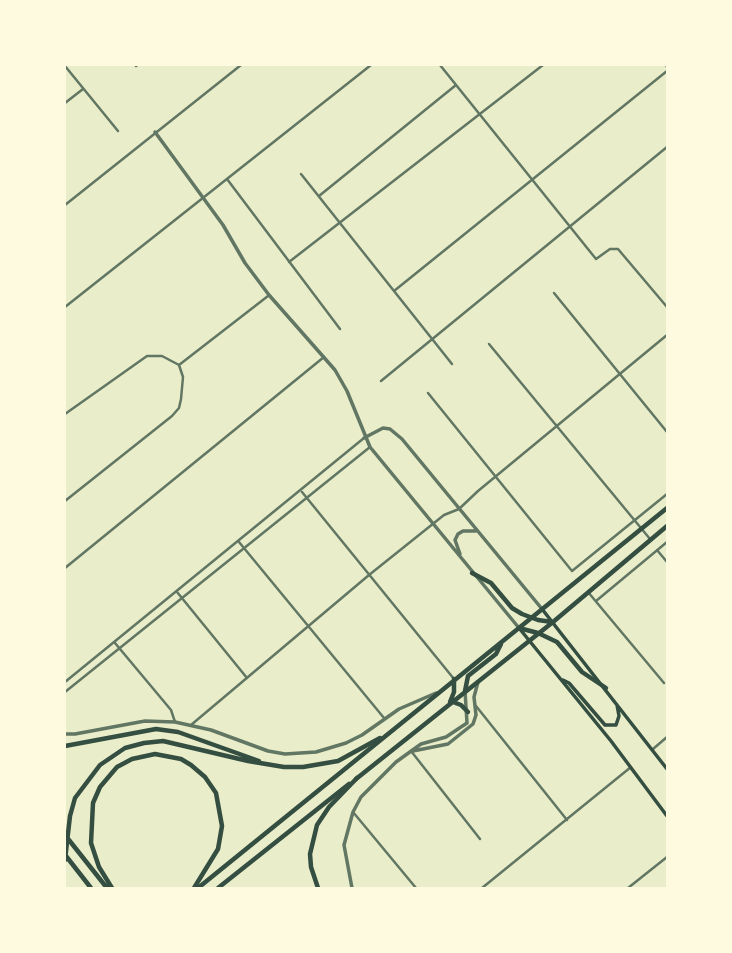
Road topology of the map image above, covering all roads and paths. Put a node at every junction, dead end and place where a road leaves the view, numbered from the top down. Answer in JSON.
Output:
{"nodes":[{"id":1,"x":65,"y":65,"type":"edge"},
{"id":2,"x":241,"y":65,"type":"edge"},
{"id":3,"x":371,"y":65,"type":"edge"},
{"id":4,"x":440,"y":65,"type":"edge"},
{"id":5,"x":542,"y":65,"type":"edge"},
{"id":6,"x":667,"y":68,"type":"edge"},
{"id":7,"x":456,"y":85,"type":"junction"},
{"id":8,"x":83,"y":89,"type":"junction"},
{"id":9,"x":65,"y":103,"type":"edge"},
{"id":10,"x":480,"y":114,"type":"junction"},
{"id":11,"x":118,"y":131,"type":"dead end"},
{"id":12,"x":155,"y":132,"type":"junction"},
{"id":13,"x":667,"y":147,"type":"edge"},
{"id":14,"x":301,"y":174,"type":"dead end"},
{"id":15,"x":227,"y":179,"type":"junction"},
{"id":16,"x":531,"y":181,"type":"junction"},
{"id":17,"x":319,"y":196,"type":"junction"},
{"id":18,"x":203,"y":197,"type":"junction"},
{"id":19,"x":65,"y":205,"type":"edge"},
{"id":20,"x":341,"y":222,"type":"junction"},
{"id":21,"x":569,"y":227,"type":"junction"},
{"id":22,"x":289,"y":262,"type":"junction"},
{"id":23,"x":394,"y":291,"type":"junction"},
{"id":24,"x":554,"y":293,"type":"dead end"},
{"id":25,"x":269,"y":295,"type":"junction"},
{"id":26,"x":65,"y":307,"type":"edge"},
{"id":27,"x":667,"y":307,"type":"edge"},
{"id":28,"x":340,"y":329,"type":"dead end"},
{"id":29,"x":667,"y":335,"type":"edge"},
{"id":30,"x":432,"y":340,"type":"junction"},
{"id":31,"x":489,"y":344,"type":"dead end"},
{"id":32,"x":324,"y":358,"type":"junction"},
{"id":33,"x":452,"y":364,"type":"dead end"},
{"id":34,"x":179,"y":365,"type":"junction"},
{"id":35,"x":620,"y":374,"type":"junction"},
{"id":36,"x":381,"y":381,"type":"dead end"},
{"id":37,"x":428,"y":393,"type":"dead end"},
{"id":38,"x":65,"y":414,"type":"edge"},
{"id":39,"x":556,"y":426,"type":"junction"},
{"id":40,"x":667,"y":432,"type":"edge"},
{"id":41,"x":365,"y":438,"type":"junction"},
{"id":42,"x":370,"y":447,"type":"junction"},
{"id":43,"x":495,"y":477,"type":"junction"},
{"id":44,"x":301,"y":491,"type":"junction"},
{"id":45,"x":667,"y":494,"type":"edge"},
{"id":46,"x":307,"y":499,"type":"junction"},
{"id":47,"x":65,"y":501,"type":"edge"},
{"id":48,"x":667,"y":508,"type":"edge"},
{"id":49,"x":459,"y":509,"type":"junction"},
{"id":50,"x":635,"y":520,"type":"junction"},
{"id":51,"x":433,"y":524,"type":"junction"},
{"id":52,"x":667,"y":526,"type":"edge"},
{"id":53,"x":642,"y":529,"type":"junction"},
{"id":54,"x":476,"y":531,"type":"junction"},
{"id":55,"x":650,"y":539,"type":"junction"},
{"id":56,"x":239,"y":542,"type":"junction"},
{"id":57,"x":667,"y":542,"type":"edge"},
{"id":58,"x":245,"y":548,"type":"junction"},
{"id":59,"x":657,"y":550,"type":"junction"},
{"id":60,"x":667,"y":562,"type":"edge"},
{"id":61,"x":465,"y":564,"type":"junction"},
{"id":62,"x":65,"y":568,"type":"edge"},
{"id":63,"x":472,"y":573,"type":"junction"},
{"id":64,"x":369,"y":575,"type":"junction"},
{"id":65,"x":177,"y":592,"type":"junction"},
{"id":66,"x":588,"y":592,"type":"junction"},
{"id":67,"x":182,"y":598,"type":"junction"},
{"id":68,"x":596,"y":601,"type":"junction"},
{"id":69,"x":542,"y":609,"type":"junction"},
{"id":70,"x":531,"y":618,"type":"junction"},
{"id":71,"x":553,"y":622,"type":"junction"},
{"id":72,"x":310,"y":628,"type":"junction"},
{"id":73,"x":519,"y":628,"type":"junction"},
{"id":74,"x":538,"y":633,"type":"junction"},
{"id":75,"x":503,"y":640,"type":"junction"},
{"id":76,"x":530,"y":640,"type":"junction"},
{"id":77,"x":115,"y":643,"type":"junction"},
{"id":78,"x":120,"y":648,"type":"junction"},
{"id":79,"x":247,"y":678,"type":"junction"},
{"id":80,"x":454,"y":679,"type":"junction"},
{"id":81,"x":561,"y":679,"type":"junction"},
{"id":82,"x":479,"y":680,"type":"junction"},
{"id":83,"x":65,"y":682,"type":"edge"},
{"id":84,"x":664,"y":683,"type":"dead end"},
{"id":85,"x":606,"y":688,"type":"junction"},
{"id":86,"x":465,"y":691,"type":"junction"},
{"id":87,"x":65,"y":692,"type":"edge"},
{"id":88,"x":438,"y":693,"type":"junction"},
{"id":89,"x":453,"y":702,"type":"junction"},
{"id":90,"x":617,"y":703,"type":"junction"},
{"id":91,"x":447,"y":706,"type":"junction"},
{"id":92,"x":476,"y":706,"type":"junction"},
{"id":93,"x":468,"y":712,"type":"junction"},
{"id":94,"x":385,"y":719,"type":"junction"},
{"id":95,"x":175,"y":722,"type":"junction"},
{"id":96,"x":191,"y":725,"type":"junction"},
{"id":97,"x":65,"y":734,"type":"edge"},
{"id":98,"x":667,"y":737,"type":"edge"},
{"id":99,"x":380,"y":738,"type":"junction"},
{"id":100,"x":65,"y":747,"type":"edge"},
{"id":101,"x":653,"y":749,"type":"junction"},
{"id":102,"x":411,"y":751,"type":"junction"},
{"id":103,"x":270,"y":765,"type":"junction"},
{"id":104,"x":631,"y":767,"type":"junction"},
{"id":105,"x":667,"y":769,"type":"edge"},
{"id":106,"x":357,"y":778,"type":"junction"},
{"id":107,"x":353,"y":812,"type":"junction"},
{"id":108,"x":667,"y":816,"type":"edge"},
{"id":109,"x":567,"y":820,"type":"junction"},
{"id":110,"x":65,"y":835,"type":"edge"},
{"id":111,"x":480,"y":839,"type":"dead end"},
{"id":112,"x":65,"y":855,"type":"edge"},
{"id":113,"x":667,"y":856,"type":"edge"},
{"id":114,"x":65,"y":860,"type":"edge"},
{"id":115,"x":91,"y":888,"type":"edge"},
{"id":116,"x":110,"y":888,"type":"edge"},
{"id":117,"x":196,"y":888,"type":"edge"},
{"id":118,"x":218,"y":888,"type":"edge"},
{"id":119,"x":318,"y":888,"type":"edge"},
{"id":120,"x":352,"y":888,"type":"edge"},
{"id":121,"x":416,"y":888,"type":"edge"},
{"id":122,"x":482,"y":888,"type":"edge"},
{"id":123,"x":628,"y":888,"type":"edge"}],
"edges":[{"from":1,"to":8,"type":"street"},
{"from":2,"to":12,"type":"street"},
{"from":3,"to":15,"type":"street"},
{"from":4,"to":7,"type":"street"},
{"from":5,"to":10,"type":"street"},
{"from":6,"to":16,"type":"street"},
{"from":7,"to":10,"type":"street"},
{"from":7,"to":17,"type":"street"},
{"from":8,"to":9,"type":"street"},
{"from":8,"to":11,"type":"street"},
{"from":10,"to":16,"type":"street"},
{"from":10,"to":20,"type":"street"},
{"from":12,"to":18,"type":"street"},
{"from":12,"to":19,"type":"street"},
{"from":13,"to":21,"type":"street"},
{"from":14,"to":17,"type":"street"},
{"from":15,"to":18,"type":"street"},
{"from":15,"to":22,"type":"street"},
{"from":16,"to":21,"type":"street"},
{"from":16,"to":23,"type":"street"},
{"from":17,"to":20,"type":"street"},
{"from":18,"to":25,"type":"street"},
{"from":18,"to":26,"type":"street"},
{"from":20,"to":22,"type":"street"},
{"from":20,"to":23,"type":"street"},
{"from":21,"to":27,"type":"street"},
{"from":21,"to":30,"type":"street"},
{"from":22,"to":28,"type":"street"},
{"from":23,"to":30,"type":"street"},
{"from":24,"to":35,"type":"street"},
{"from":25,"to":32,"type":"street"},
{"from":25,"to":34,"type":"street"},
{"from":29,"to":35,"type":"street"},
{"from":30,"to":33,"type":"street"},
{"from":30,"to":36,"type":"street"},
{"from":31,"to":39,"type":"street"},
{"from":32,"to":41,"type":"street"},
{"from":32,"to":62,"type":"street"},
{"from":34,"to":38,"type":"street"},
{"from":34,"to":47,"type":"street"},
{"from":35,"to":39,"type":"street"},
{"from":35,"to":40,"type":"street"},
{"from":37,"to":43,"type":"street"},
{"from":39,"to":43,"type":"street"},
{"from":39,"to":50,"type":"street"},
{"from":41,"to":42,"type":"street"},
{"from":41,"to":44,"type":"street"},
{"from":41,"to":49,"type":"street"},
{"from":42,"to":46,"type":"street"},
{"from":42,"to":51,"type":"street"},
{"from":43,"to":49,"type":"street"},
{"from":43,"to":50,"type":"street"},
{"from":44,"to":46,"type":"street"},
{"from":44,"to":56,"type":"street"},
{"from":45,"to":50,"type":"street"},
{"from":46,"to":58,"type":"street"},
{"from":46,"to":64,"type":"street"},
{"from":48,"to":53,"type":"highway"},
{"from":49,"to":51,"type":"street"},
{"from":49,"to":54,"type":"street"},
{"from":50,"to":53,"type":"street"},
{"from":51,"to":61,"type":"street"},
{"from":51,"to":64,"type":"street"},
{"from":52,"to":55,"type":"highway"},
{"from":53,"to":55,"type":"street"},
{"from":53,"to":69,"type":"highway"},
{"from":54,"to":61,"type":"street"},
{"from":54,"to":69,"type":"street"},
{"from":55,"to":66,"type":"highway"},
{"from":56,"to":58,"type":"street"},
{"from":56,"to":65,"type":"street"},
{"from":57,"to":59,"type":"street"},
{"from":58,"to":67,"type":"street"},
{"from":58,"to":72,"type":"street"},
{"from":59,"to":60,"type":"street"},
{"from":59,"to":68,"type":"street"},
{"from":61,"to":63,"type":"street"},
{"from":63,"to":70,"type":"highway"},
{"from":63,"to":73,"type":"street"},
{"from":64,"to":72,"type":"street"},
{"from":64,"to":80,"type":"street"},
{"from":65,"to":67,"type":"street"},
{"from":65,"to":77,"type":"street"},
{"from":66,"to":68,"type":"street"},
{"from":66,"to":71,"type":"highway"},
{"from":67,"to":78,"type":"street"},
{"from":67,"to":79,"type":"street"},
{"from":68,"to":84,"type":"street"},
{"from":69,"to":70,"type":"highway"},
{"from":69,"to":71,"type":"main road"},
{"from":70,"to":71,"type":"highway"},
{"from":70,"to":73,"type":"highway"},
{"from":71,"to":74,"type":"highway"},
{"from":71,"to":85,"type":"main road"},
{"from":72,"to":79,"type":"street"},
{"from":72,"to":94,"type":"street"},
{"from":73,"to":74,"type":"highway"},
{"from":73,"to":75,"type":"highway"},
{"from":73,"to":76,"type":"main road"},
{"from":74,"to":76,"type":"highway"},
{"from":74,"to":85,"type":"highway"},
{"from":75,"to":80,"type":"highway"},
{"from":75,"to":86,"type":"highway"},
{"from":76,"to":81,"type":"main road"},
{"from":76,"to":82,"type":"highway"},
{"from":77,"to":78,"type":"street"},
{"from":77,"to":83,"type":"street"},
{"from":78,"to":87,"type":"street"},
{"from":78,"to":95,"type":"street"},
{"from":79,"to":96,"type":"street"},
{"from":80,"to":88,"type":"highway"},
{"from":80,"to":91,"type":"highway"},
{"from":81,"to":90,"type":"main road"},
{"from":81,"to":104,"type":"main road"},
{"from":82,"to":86,"type":"highway"},
{"from":82,"to":92,"type":"street"},
{"from":85,"to":90,"type":"main road"},
{"from":86,"to":89,"type":"highway"},
{"from":86,"to":93,"type":"street"},
{"from":88,"to":94,"type":"street"},
{"from":88,"to":99,"type":"highway"},
{"from":89,"to":91,"type":"highway"},
{"from":89,"to":93,"type":"highway"},
{"from":90,"to":101,"type":"main road"},
{"from":91,"to":106,"type":"highway"},
{"from":92,"to":102,"type":"street"},
{"from":92,"to":109,"type":"street"},
{"from":93,"to":102,"type":"street"},
{"from":94,"to":96,"type":"street"},
{"from":95,"to":96,"type":"street"},
{"from":95,"to":97,"type":"street"},
{"from":98,"to":101,"type":"street"},
{"from":99,"to":103,"type":"highway"},
{"from":99,"to":117,"type":"highway"},
{"from":100,"to":103,"type":"highway"},
{"from":101,"to":105,"type":"main road"},
{"from":102,"to":107,"type":"street"},
{"from":102,"to":111,"type":"street"},
{"from":103,"to":114,"type":"highway"},
{"from":104,"to":108,"type":"main road"},
{"from":104,"to":109,"type":"street"},
{"from":106,"to":118,"type":"highway"},
{"from":106,"to":119,"type":"highway"},
{"from":107,"to":120,"type":"street"},
{"from":107,"to":121,"type":"street"},
{"from":109,"to":122,"type":"street"},
{"from":110,"to":116,"type":"highway"},
{"from":112,"to":115,"type":"highway"},
{"from":113,"to":123,"type":"street"},
{"from":116,"to":117,"type":"highway"}]}
